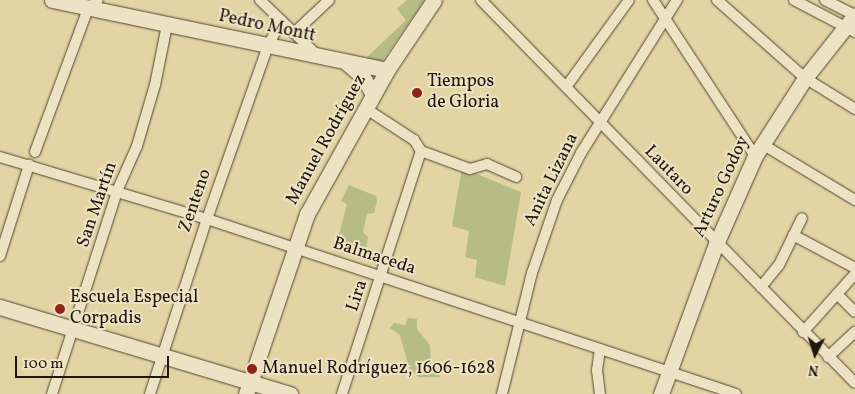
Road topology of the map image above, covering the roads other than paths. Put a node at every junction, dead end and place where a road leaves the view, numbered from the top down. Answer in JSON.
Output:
{"nodes":[{"id":1,"x":52,"y":0,"type":"edge"},
{"id":2,"x":260,"y":0,"type":"edge"},
{"id":3,"x":329,"y":0,"type":"edge"},
{"id":4,"x":434,"y":0,"type":"edge"},
{"id":5,"x":481,"y":0,"type":"edge"},
{"id":6,"x":629,"y":0,"type":"edge"},
{"id":7,"x":653,"y":0,"type":"edge"},
{"id":8,"x":677,"y":0,"type":"edge"},
{"id":9,"x":718,"y":0,"type":"edge"},
{"id":10,"x":794,"y":0,"type":"edge"},
{"id":11,"x":826,"y":0,"type":"edge"},
{"id":12,"x":93,"y":5,"type":"edge"},
{"id":13,"x":281,"y":20,"type":"junction"},
{"id":14,"x":666,"y":20,"type":"junction"},
{"id":15,"x":167,"y":25,"type":"junction"},
{"id":16,"x":852,"y":25,"type":"edge"},
{"id":17,"x":294,"y":33,"type":"junction"},
{"id":18,"x":268,"y":46,"type":"junction"},
{"id":19,"x":319,"y":56,"type":"junction"},
{"id":20,"x":346,"y":62,"type":"junction"},
{"id":21,"x":387,"y":70,"type":"junction"},
{"id":22,"x":805,"y":78,"type":"junction"},
{"id":23,"x":566,"y":87,"type":"junction"},
{"id":24,"x":373,"y":94,"type":"junction"},
{"id":25,"x":365,"y":108,"type":"junction"},
{"id":26,"x":855,"y":109,"type":"edge"},
{"id":27,"x":600,"y":123,"type":"junction"},
{"id":28,"x":758,"y":150,"type":"junction"},
{"id":29,"x":421,"y":151,"type":"junction"},
{"id":30,"x":35,"y":152,"type":"dead end"},
{"id":31,"x":0,"y":157,"type":"edge"},
{"id":32,"x":29,"y":165,"type":"junction"},
{"id":33,"x":516,"y":177,"type":"dead end"},
{"id":34,"x":117,"y":191,"type":"junction"},
{"id":35,"x":855,"y":200,"type":"edge"},
{"id":36,"x":207,"y":218,"type":"junction"},
{"id":37,"x":802,"y":218,"type":"dead end"},
{"id":38,"x":793,"y":236,"type":"junction"},
{"id":39,"x":716,"y":244,"type":"junction"},
{"id":40,"x":295,"y":248,"type":"junction"},
{"id":41,"x":0,"y":256,"type":"edge"},
{"id":42,"x":855,"y":268,"type":"edge"},
{"id":43,"x":855,"y":274,"type":"edge"},
{"id":44,"x":381,"y":277,"type":"junction"},
{"id":45,"x":761,"y":287,"type":"junction"},
{"id":46,"x":837,"y":294,"type":"junction"},
{"id":47,"x":0,"y":307,"type":"edge"},
{"id":48,"x":855,"y":312,"type":"edge"},
{"id":49,"x":521,"y":323,"type":"junction"},
{"id":50,"x":73,"y":329,"type":"junction"},
{"id":51,"x":803,"y":332,"type":"junction"},
{"id":52,"x":855,"y":332,"type":"edge"},
{"id":53,"x":600,"y":350,"type":"junction"},
{"id":54,"x":163,"y":356,"type":"junction"},
{"id":55,"x":828,"y":357,"type":"junction"},
{"id":56,"x":669,"y":372,"type":"junction"},
{"id":57,"x":855,"y":383,"type":"edge"},
{"id":58,"x":248,"y":388,"type":"edge"},
{"id":59,"x":52,"y":394,"type":"edge"},
{"id":60,"x":150,"y":394,"type":"edge"},
{"id":61,"x":290,"y":394,"type":"edge"},
{"id":62,"x":342,"y":394,"type":"edge"},
{"id":63,"x":502,"y":394,"type":"edge"},
{"id":64,"x":600,"y":394,"type":"edge"},
{"id":65,"x":661,"y":394,"type":"edge"},
{"id":66,"x":736,"y":394,"type":"edge"}],
"edges":[{"from":1,"to":12,"type":"street","name":"Pedro Montt"},
{"from":2,"to":13,"type":"street"},
{"from":3,"to":17,"type":"street"},
{"from":4,"to":21,"type":"street","name":"Manuel Rodríguez"},
{"from":5,"to":23,"type":"street","name":"Lautaro"},
{"from":6,"to":23,"type":"street"},
{"from":7,"to":14,"type":"street"},
{"from":8,"to":14,"type":"street","name":"Anita Lizana"},
{"from":9,"to":22,"type":"street"},
{"from":10,"to":16,"type":"street"},
{"from":11,"to":16,"type":"street"},
{"from":12,"to":15,"type":"street","name":"Pedro Montt"},
{"from":12,"to":30,"type":"street"},
{"from":13,"to":17,"type":"street"},
{"from":13,"to":18,"type":"street","name":"Zenteno"},
{"from":14,"to":27,"type":"street","name":"Anita Lizana"},
{"from":14,"to":28,"type":"street"},
{"from":15,"to":18,"type":"street","name":"Pedro Montt"},
{"from":15,"to":34,"type":"street","name":"San Martín"},
{"from":16,"to":22,"type":"street","name":"Arturo Godoy"},
{"from":17,"to":19,"type":"street"},
{"from":18,"to":19,"type":"street","name":"Pedro Montt"},
{"from":18,"to":36,"type":"street","name":"Zenteno"},
{"from":19,"to":20,"type":"street","name":"Pedro Montt"},
{"from":20,"to":21,"type":"street","name":"Pedro Montt"},
{"from":20,"to":24,"type":"street"},
{"from":21,"to":24,"type":"street","name":"Manuel Rodríguez"},
{"from":22,"to":26,"type":"street"},
{"from":22,"to":28,"type":"street","name":"Arturo Godoy"},
{"from":23,"to":27,"type":"street","name":"Lautaro"},
{"from":24,"to":25,"type":"street","name":"Manuel Rodríguez"},
{"from":25,"to":29,"type":"street"},
{"from":25,"to":40,"type":"street","name":"Manuel Rodríguez"},
{"from":27,"to":39,"type":"street","name":"Lautaro"},
{"from":27,"to":49,"type":"street","name":"Anita Lizana"},
{"from":28,"to":35,"type":"street"},
{"from":28,"to":39,"type":"street","name":"Arturo Godoy"},
{"from":29,"to":33,"type":"street"},
{"from":29,"to":44,"type":"street","name":"Lira"},
{"from":31,"to":32,"type":"street","name":"Balmaceda"},
{"from":32,"to":34,"type":"street","name":"Balmaceda"},
{"from":32,"to":41,"type":"street"},
{"from":34,"to":36,"type":"street","name":"Balmaceda"},
{"from":34,"to":50,"type":"street","name":"San Martín"},
{"from":36,"to":40,"type":"street","name":"Balmaceda"},
{"from":36,"to":54,"type":"street","name":"Zenteno"},
{"from":37,"to":38,"type":"street"},
{"from":38,"to":42,"type":"street"},
{"from":38,"to":45,"type":"street"},
{"from":39,"to":45,"type":"street","name":"Lautaro"},
{"from":39,"to":56,"type":"street","name":"Arturo Godoy"},
{"from":40,"to":44,"type":"street","name":"Balmaceda"},
{"from":40,"to":58,"type":"street","name":"Manuel Rodríguez"},
{"from":43,"to":46,"type":"street"},
{"from":44,"to":49,"type":"street","name":"Balmaceda"},
{"from":44,"to":62,"type":"street","name":"Lira"},
{"from":45,"to":51,"type":"street","name":"Lautaro"},
{"from":46,"to":48,"type":"street"},
{"from":46,"to":51,"type":"street"},
{"from":47,"to":50,"type":"street"},
{"from":49,"to":53,"type":"street","name":"Balmaceda"},
{"from":49,"to":63,"type":"street","name":"Anita Lizana"},
{"from":50,"to":54,"type":"street"},
{"from":50,"to":59,"type":"street","name":"San Martín"},
{"from":51,"to":55,"type":"street","name":"Lautaro"},
{"from":52,"to":55,"type":"street"},
{"from":53,"to":56,"type":"street","name":"Balmaceda"},
{"from":53,"to":64,"type":"street"},
{"from":54,"to":58,"type":"street"},
{"from":54,"to":60,"type":"street","name":"Zenteno"},
{"from":55,"to":57,"type":"street","name":"Lautaro"},
{"from":56,"to":65,"type":"street","name":"Arturo Godoy"},
{"from":56,"to":66,"type":"street","name":"Balmaceda"},
{"from":58,"to":61,"type":"street"}]}
